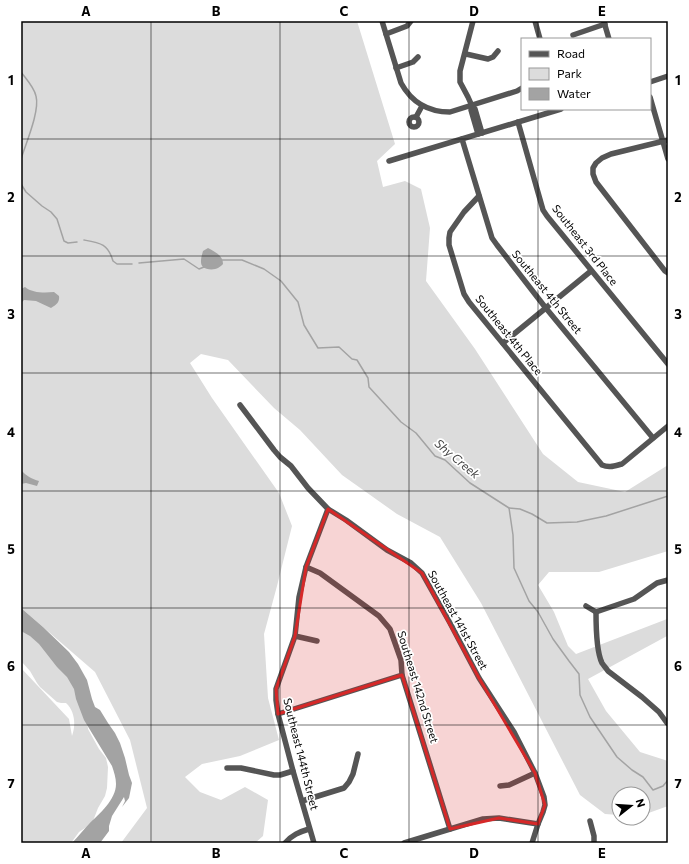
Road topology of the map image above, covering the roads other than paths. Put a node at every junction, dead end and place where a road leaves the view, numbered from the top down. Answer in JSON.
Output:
{"nodes":[{"id":1,"x":382,"y":21,"type":"edge"},
{"id":2,"x":411,"y":21,"type":"edge"},
{"id":3,"x":473,"y":21,"type":"edge"},
{"id":4,"x":535,"y":21,"type":"edge"},
{"id":5,"x":604,"y":23,"type":"edge"},
{"id":6,"x":386,"y":34,"type":"junction"},
{"id":7,"x":573,"y":35,"type":"dead end"},
{"id":8,"x":540,"y":38,"type":"edge"},
{"id":9,"x":610,"y":38,"type":"edge"},
{"id":10,"x":498,"y":51,"type":"dead end"},
{"id":11,"x":466,"y":54,"type":"junction"},
{"id":12,"x":418,"y":57,"type":"dead end"},
{"id":13,"x":396,"y":68,"type":"junction"},
{"id":14,"x":668,"y":76,"type":"edge"},
{"id":15,"x":651,"y":82,"type":"edge"},
{"id":16,"x":521,"y":89,"type":"edge"},
{"id":17,"x":651,"y":100,"type":"edge"},
{"id":18,"x":422,"y":106,"type":"junction"},
{"id":19,"x":472,"y":106,"type":"junction"},
{"id":20,"x":558,"y":110,"type":"edge"},
{"id":21,"x":416,"y":117,"type":"dead end"},
{"id":22,"x":518,"y":122,"type":"junction"},
{"id":23,"x":480,"y":134,"type":"junction"},
{"id":24,"x":462,"y":139,"type":"junction"},
{"id":25,"x":665,"y":140,"type":"edge"},
{"id":26,"x":668,"y":159,"type":"edge"},
{"id":27,"x":389,"y":161,"type":"dead end"},
{"id":28,"x":479,"y":196,"type":"junction"},
{"id":29,"x":591,"y":271,"type":"junction"},
{"id":30,"x":668,"y":273,"type":"edge"},
{"id":31,"x":545,"y":307,"type":"junction"},
{"id":32,"x":503,"y":342,"type":"junction"},
{"id":33,"x":668,"y":364,"type":"edge"},
{"id":34,"x":240,"y":406,"type":"dead end"},
{"id":35,"x":668,"y":426,"type":"edge"},
{"id":36,"x":653,"y":438,"type":"junction"},
{"id":37,"x":328,"y":509,"type":"junction"},
{"id":38,"x":306,"y":567,"type":"junction"},
{"id":39,"x":668,"y":580,"type":"edge"},
{"id":40,"x":586,"y":606,"type":"dead end"},
{"id":41,"x":596,"y":612,"type":"junction"},
{"id":42,"x":295,"y":636,"type":"junction"},
{"id":43,"x":317,"y":641,"type":"dead end"},
{"id":44,"x":402,"y":674,"type":"junction"},
{"id":45,"x":278,"y":714,"type":"junction"},
{"id":46,"x":667,"y":723,"type":"edge"},
{"id":47,"x":358,"y":754,"type":"dead end"},
{"id":48,"x":228,"y":768,"type":"dead end"},
{"id":49,"x":293,"y":771,"type":"junction"},
{"id":50,"x":535,"y":773,"type":"junction"},
{"id":51,"x":500,"y":786,"type":"dead end"},
{"id":52,"x":302,"y":800,"type":"junction"},
{"id":53,"x":590,"y":821,"type":"dead end"},
{"id":54,"x":538,"y":824,"type":"junction"},
{"id":55,"x":309,"y":829,"type":"junction"},
{"id":56,"x":450,"y":829,"type":"junction"},
{"id":57,"x":285,"y":843,"type":"edge"},
{"id":58,"x":314,"y":843,"type":"edge"},
{"id":59,"x":404,"y":843,"type":"edge"},
{"id":60,"x":532,"y":843,"type":"edge"},
{"id":61,"x":594,"y":843,"type":"edge"}],
"edges":[{"from":1,"to":6,"type":"street"},
{"from":2,"to":6,"type":"street"},
{"from":3,"to":11,"type":"street"},
{"from":4,"to":8,"type":"street"},
{"from":5,"to":7,"type":"street"},
{"from":5,"to":9,"type":"street"},
{"from":6,"to":13,"type":"street"},
{"from":10,"to":11,"type":"street"},
{"from":11,"to":19,"type":"street"},
{"from":12,"to":13,"type":"street"},
{"from":13,"to":18,"type":"street"},
{"from":14,"to":15,"type":"street"},
{"from":16,"to":19,"type":"street"},
{"from":17,"to":25,"type":"street"},
{"from":18,"to":19,"type":"street"},
{"from":18,"to":21,"type":"street"},
{"from":19,"to":23,"type":"street"},
{"from":20,"to":22,"type":"street"},
{"from":22,"to":23,"type":"street"},
{"from":22,"to":29,"type":"street","name":"Southeast 3rd Place"},
{"from":23,"to":24,"type":"street"},
{"from":24,"to":27,"type":"street"},
{"from":24,"to":28,"type":"street","name":"Southeast 4th Street"},
{"from":25,"to":26,"type":"street"},
{"from":25,"to":30,"type":"street"},
{"from":28,"to":31,"type":"street","name":"Southeast 4th Street"},
{"from":28,"to":32,"type":"street","name":"Southeast 4th Place"},
{"from":29,"to":31,"type":"street"},
{"from":29,"to":33,"type":"street","name":"Southeast 3rd Place"},
{"from":31,"to":32,"type":"street"},
{"from":31,"to":36,"type":"street","name":"Southeast 4th Street"},
{"from":32,"to":36,"type":"street","name":"Southeast 4th Place"},
{"from":34,"to":37,"type":"street","name":"Southeast 141st Street"},
{"from":35,"to":36,"type":"street"},
{"from":37,"to":38,"type":"street","name":"Southeast 144th Street"},
{"from":37,"to":50,"type":"street","name":"Southeast 141st Street"},
{"from":38,"to":42,"type":"street","name":"Southeast 144th Street"},
{"from":38,"to":44,"type":"street","name":"Southeast 142nd Street"},
{"from":39,"to":41,"type":"street"},
{"from":40,"to":41,"type":"street"},
{"from":41,"to":46,"type":"street"},
{"from":42,"to":43,"type":"street"},
{"from":42,"to":45,"type":"street","name":"Southeast 144th Street"},
{"from":44,"to":45,"type":"street"},
{"from":44,"to":56,"type":"street","name":"Southeast 142nd Street"},
{"from":45,"to":49,"type":"street","name":"Southeast 144th Street"},
{"from":47,"to":52,"type":"street"},
{"from":48,"to":49,"type":"street"},
{"from":49,"to":52,"type":"street","name":"Southeast 144th Street"},
{"from":50,"to":51,"type":"street"},
{"from":50,"to":54,"type":"street","name":"Southeast 141st Street"},
{"from":52,"to":55,"type":"street","name":"Southeast 144th Street"},
{"from":53,"to":61,"type":"street"},
{"from":54,"to":56,"type":"street"},
{"from":54,"to":60,"type":"street"},
{"from":55,"to":57,"type":"street"},
{"from":55,"to":58,"type":"street","name":"Southeast 144th Street"},
{"from":56,"to":59,"type":"street"}]}
